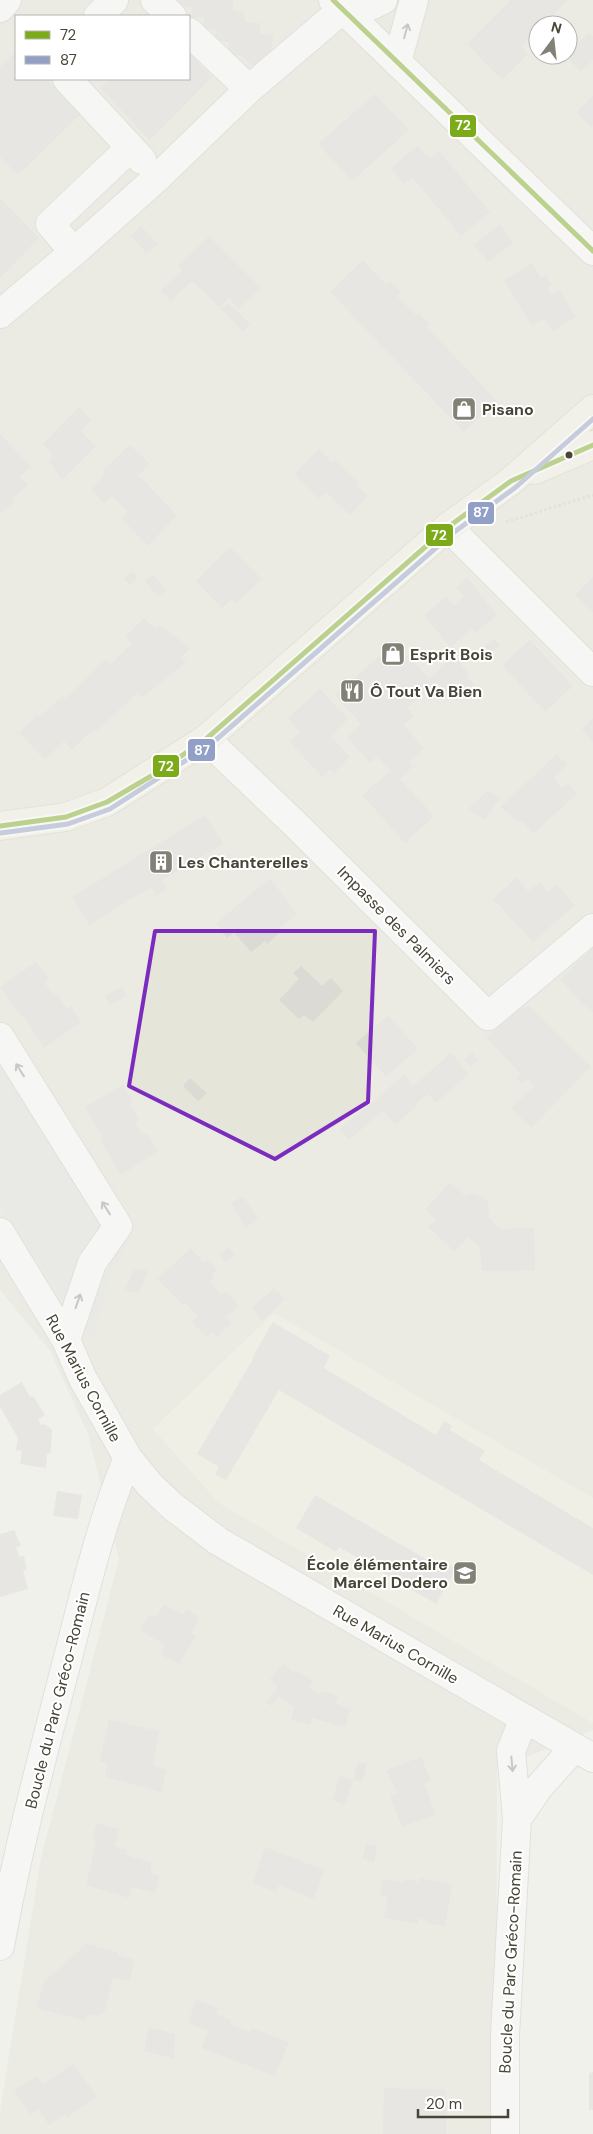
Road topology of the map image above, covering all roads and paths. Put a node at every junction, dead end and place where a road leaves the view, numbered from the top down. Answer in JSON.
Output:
{"nodes":[{"id":1,"x":7,"y":0,"type":"edge"},
{"id":2,"x":114,"y":0,"type":"edge"},
{"id":3,"x":155,"y":0,"type":"edge"},
{"id":4,"x":383,"y":0,"type":"edge"},
{"id":5,"x":414,"y":0,"type":"edge"},
{"id":6,"x":0,"y":8,"type":"edge"},
{"id":7,"x":342,"y":8,"type":"edge"},
{"id":8,"x":99,"y":15,"type":"edge"},
{"id":9,"x":171,"y":15,"type":"edge"},
{"id":10,"x":190,"y":33,"type":"edge"},
{"id":11,"x":397,"y":62,"type":"junction"},
{"id":12,"x":68,"y":80,"type":"edge"},
{"id":13,"x":249,"y":89,"type":"junction"},
{"id":14,"x":130,"y":148,"type":"junction"},
{"id":15,"x":159,"y":176,"type":"junction"},
{"id":16,"x":593,"y":251,"type":"edge"},
{"id":17,"x":74,"y":252,"type":"junction"},
{"id":18,"x":0,"y":314,"type":"edge"},
{"id":19,"x":593,"y":409,"type":"edge"},
{"id":20,"x":593,"y":445,"type":"edge"},
{"id":21,"x":511,"y":481,"type":"junction"},
{"id":22,"x":593,"y":495,"type":"edge"},
{"id":23,"x":500,"y":523,"type":"dead end"},
{"id":24,"x":448,"y":527,"type":"junction"},
{"id":25,"x":593,"y":672,"type":"edge"},
{"id":26,"x":206,"y":739,"type":"junction"},
{"id":27,"x":0,"y":826,"type":"edge"},
{"id":28,"x":593,"y":928,"type":"edge"},
{"id":29,"x":0,"y":1037,"type":"edge"},
{"id":30,"x":0,"y":1232,"type":"edge"},
{"id":31,"x":66,"y":1340,"type":"junction"},
{"id":32,"x":128,"y":1458,"type":"junction"},
{"id":33,"x":524,"y":1718,"type":"junction"},
{"id":34,"x":583,"y":1753,"type":"edge"},
{"id":35,"x":517,"y":1819,"type":"junction"},
{"id":36,"x":0,"y":1946,"type":"edge"},
{"id":37,"x":505,"y":2134,"type":"edge"}],
"edges":[{"from":1,"to":6,"type":"street"},
{"from":2,"to":8,"type":"street"},
{"from":3,"to":9,"type":"street"},
{"from":4,"to":7,"type":"street"},
{"from":11,"to":5,"type":"street","one_way":true},
{"from":7,"to":11,"type":"street"},
{"from":7,"to":13,"type":"street"},
{"from":10,"to":13,"type":"street"},
{"from":11,"to":16,"type":"street"},
{"from":12,"to":14,"type":"street"},
{"from":13,"to":15,"type":"street"},
{"from":14,"to":15,"type":"street"},
{"from":14,"to":17,"type":"street"},
{"from":15,"to":17,"type":"street"},
{"from":17,"to":18,"type":"street"},
{"from":19,"to":21,"type":"main road"},
{"from":20,"to":21,"type":"main road"},
{"from":21,"to":24,"type":"main road"},
{"from":22,"to":23,"type":"path"},
{"from":24,"to":25,"type":"street"},
{"from":24,"to":26,"type":"main road"},
{"from":26,"to":27,"type":"main road"},
{"from":26,"to":28,"type":"street","name":"Impasse des Palmiers"},
{"from":31,"to":29,"type":"street","one_way":true},
{"from":30,"to":31,"type":"street","name":"Rue Marius Cornille"},
{"from":31,"to":32,"type":"street","name":"Rue Marius Cornille"},
{"from":32,"to":33,"type":"street","name":"Rue Marius Cornille"},
{"from":32,"to":36,"type":"street","name":"Boucle du Parc Gréco-Romain"},
{"from":33,"to":34,"type":"street","name":"Rue Marius Cornille"},
{"from":33,"to":35,"type":"street","name":"Boucle du Parc Gréco-Romain","one_way":true},
{"from":34,"to":35,"type":"street"},
{"from":35,"to":37,"type":"street","name":"Boucle du Parc Gréco-Romain"}]}
